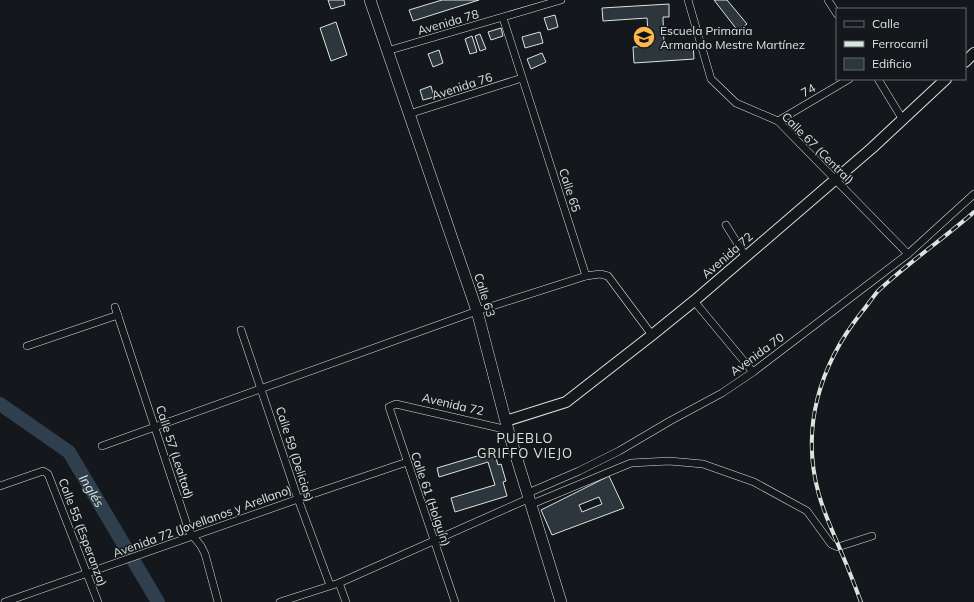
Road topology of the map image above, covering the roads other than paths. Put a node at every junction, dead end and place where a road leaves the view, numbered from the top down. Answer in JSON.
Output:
{"nodes":[{"id":1,"x":370,"y":0,"type":"edge"},
{"id":2,"x":561,"y":0,"type":"edge"},
{"id":3,"x":688,"y":0,"type":"edge"},
{"id":4,"x":828,"y":0,"type":"edge"},
{"id":5,"x":836,"y":12,"type":"edge"},
{"id":6,"x":503,"y":18,"type":"junction"},
{"id":7,"x":387,"y":51,"type":"junction"},
{"id":8,"x":974,"y":53,"type":"edge"},
{"id":9,"x":966,"y":61,"type":"edge"},
{"id":10,"x":522,"y":78,"type":"junction"},
{"id":11,"x":846,"y":80,"type":"edge"},
{"id":12,"x":879,"y":80,"type":"edge"},
{"id":13,"x":945,"y":80,"type":"edge"},
{"id":14,"x":409,"y":114,"type":"junction"},
{"id":15,"x":778,"y":120,"type":"junction"},
{"id":16,"x":903,"y":120,"type":"junction"},
{"id":17,"x":834,"y":179,"type":"junction"},
{"id":18,"x":974,"y":194,"type":"edge"},
{"id":19,"x":726,"y":226,"type":"dead end"},
{"id":20,"x":908,"y":254,"type":"junction"},
{"id":21,"x":746,"y":256,"type":"junction"},
{"id":22,"x":586,"y":276,"type":"junction"},
{"id":23,"x":694,"y":301,"type":"junction"},
{"id":24,"x":115,"y":307,"type":"dead end"},
{"id":25,"x":477,"y":311,"type":"junction"},
{"id":26,"x":118,"y":315,"type":"junction"},
{"id":27,"x":241,"y":330,"type":"dead end"},
{"id":28,"x":652,"y":335,"type":"junction"},
{"id":29,"x":27,"y":346,"type":"dead end"},
{"id":30,"x":753,"y":372,"type":"junction"},
{"id":31,"x":262,"y":389,"type":"junction"},
{"id":32,"x":392,"y":405,"type":"joint"},
{"id":33,"x":507,"y":425,"type":"junction"},
{"id":34,"x":156,"y":427,"type":"junction"},
{"id":35,"x":102,"y":446,"type":"dead end"},
{"id":36,"x":407,"y":462,"type":"junction"},
{"id":37,"x":0,"y":486,"type":"edge"},
{"id":38,"x":298,"y":499,"type":"junction"},
{"id":39,"x":530,"y":499,"type":"junction"},
{"id":40,"x":872,"y":536,"type":"dead end"},
{"id":41,"x":192,"y":537,"type":"junction"},
{"id":42,"x":434,"y":541,"type":"junction"},
{"id":43,"x":87,"y":574,"type":"junction"},
{"id":44,"x":339,"y":583,"type":"junction"},
{"id":45,"x":330,"y":585,"type":"junction"},
{"id":46,"x":6,"y":602,"type":"edge"},
{"id":47,"x":98,"y":602,"type":"edge"},
{"id":48,"x":218,"y":602,"type":"edge"},
{"id":49,"x":280,"y":602,"type":"edge"},
{"id":50,"x":346,"y":602,"type":"edge"},
{"id":51,"x":455,"y":602,"type":"edge"},
{"id":52,"x":561,"y":602,"type":"edge"}],
"edges":[{"from":1,"to":7,"type":"main road","name":"Calle 63"},
{"from":2,"to":6,"type":"street","name":"Avenida 78"},
{"from":3,"to":15,"type":"street","name":"Calle 67 (Central)"},
{"from":4,"to":5,"type":"street"},
{"from":6,"to":7,"type":"street","name":"Avenida 78"},
{"from":6,"to":10,"type":"street","name":"Calle 65"},
{"from":7,"to":14,"type":"main road","name":"Calle 63"},
{"from":8,"to":9,"type":"street"},
{"from":10,"to":14,"type":"street","name":"Avenida 76"},
{"from":10,"to":22,"type":"street","name":"Calle 65"},
{"from":11,"to":15,"type":"street","name":"74"},
{"from":12,"to":16,"type":"street"},
{"from":13,"to":16,"type":"street","name":"Avenida 72"},
{"from":14,"to":25,"type":"main road","name":"Calle 63"},
{"from":15,"to":17,"type":"street","name":"Calle 67 (Central)"},
{"from":16,"to":17,"type":"street","name":"Avenida 72"},
{"from":17,"to":20,"type":"street","name":"Calle 67 (Central)"},
{"from":17,"to":21,"type":"street","name":"Avenida 72"},
{"from":18,"to":20,"type":"street","name":"Avenida 70"},
{"from":19,"to":21,"type":"street"},
{"from":20,"to":30,"type":"street","name":"Avenida 70"},
{"from":21,"to":23,"type":"street","name":"Avenida 72"},
{"from":22,"to":25,"type":"street"},
{"from":22,"to":28,"type":"street"},
{"from":23,"to":28,"type":"street","name":"Avenida 72"},
{"from":23,"to":30,"type":"street"},
{"from":24,"to":26,"type":"street","name":"Calle 57 (Lealtad)"},
{"from":25,"to":31,"type":"street"},
{"from":25,"to":33,"type":"main road","name":"Calle 63"},
{"from":26,"to":29,"type":"street"},
{"from":26,"to":34,"type":"street","name":"Calle 57 (Lealtad)"},
{"from":27,"to":31,"type":"street","name":"Calle 59 (Delicias)"},
{"from":28,"to":33,"type":"street","name":"Avenida 72"},
{"from":30,"to":39,"type":"street","name":"Avenida 70"},
{"from":31,"to":34,"type":"street"},
{"from":31,"to":38,"type":"street","name":"Calle 59 (Delicias)"},
{"from":32,"to":33,"type":"street","name":"Avenida 72"},
{"from":32,"to":36,"type":"street","name":"Calle 61 (Holguín)"},
{"from":33,"to":39,"type":"main road","name":"Calle 63"},
{"from":34,"to":35,"type":"street"},
{"from":34,"to":41,"type":"street","name":"Calle 57 (Lealtad)"},
{"from":36,"to":38,"type":"street","name":"Avenida 72 (Jovellanos y Arellano)"},
{"from":36,"to":42,"type":"street","name":"Calle 61 (Holguín)"},
{"from":37,"to":43,"type":"street","name":"Calle 55 (Esperanza)"},
{"from":38,"to":41,"type":"street","name":"Avenida 72 (Jovellanos y Arellano)"},
{"from":38,"to":45,"type":"street","name":"Calle 59 (Delicias)"},
{"from":39,"to":40,"type":"street"},
{"from":39,"to":42,"type":"street"},
{"from":39,"to":52,"type":"main road","name":"Calle 63"},
{"from":41,"to":43,"type":"street","name":"Avenida 72 (Jovellanos y Arellano)"},
{"from":41,"to":48,"type":"street","name":"Calle 57 (Lealtad)"},
{"from":42,"to":44,"type":"street"},
{"from":42,"to":51,"type":"street","name":"Calle 61 (Holguín)"},
{"from":43,"to":46,"type":"street","name":"Avenida 72 (Jovellanos y Arellano)"},
{"from":43,"to":47,"type":"street","name":"Calle 55 (Esperanza)"},
{"from":44,"to":45,"type":"street"},
{"from":44,"to":50,"type":"street"},
{"from":45,"to":49,"type":"street"}]}
